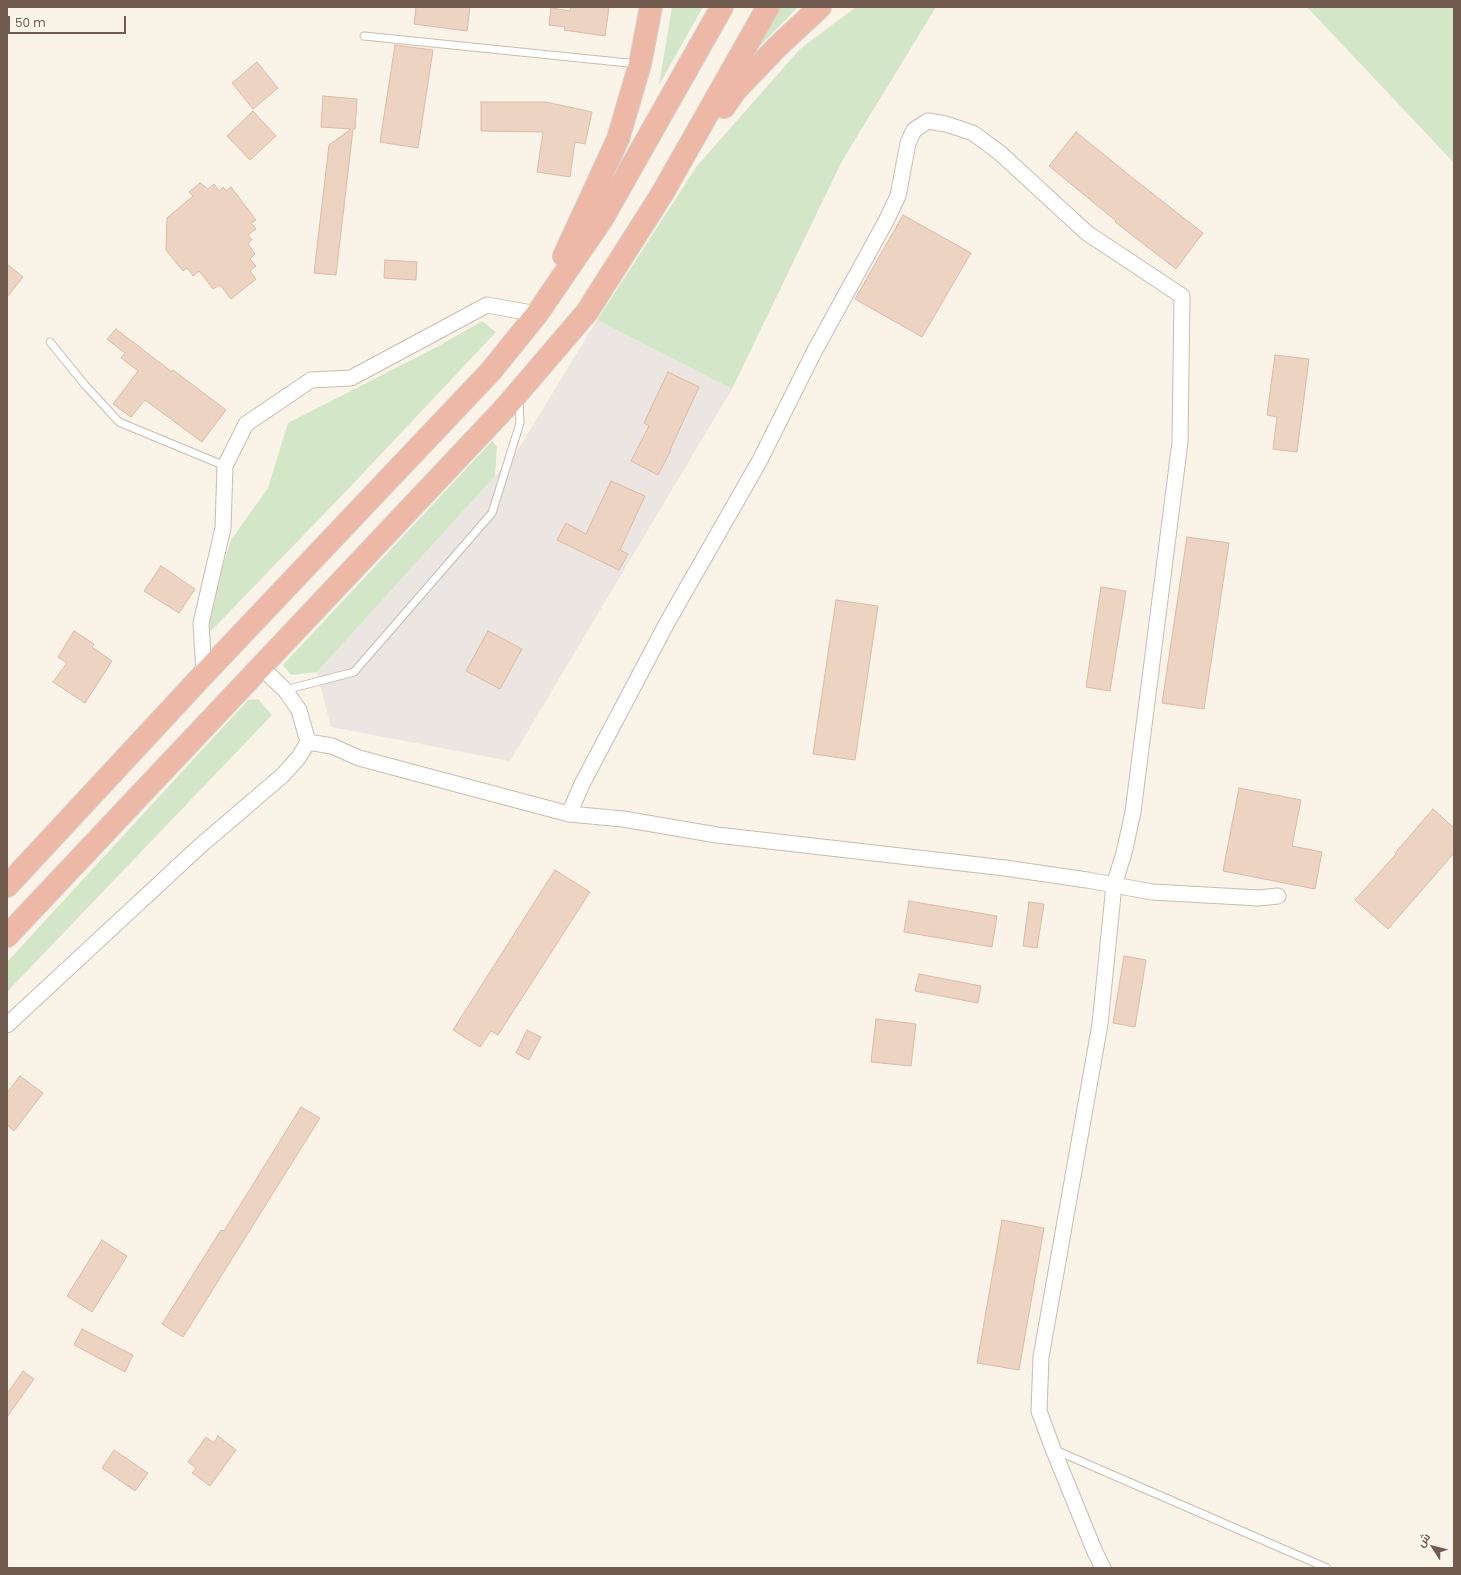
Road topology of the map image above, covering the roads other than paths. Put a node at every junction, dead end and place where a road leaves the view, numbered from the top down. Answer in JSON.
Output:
{"nodes":[{"id":1,"x":651,"y":7,"type":"edge"},
{"id":2,"x":722,"y":7,"type":"edge"},
{"id":3,"x":768,"y":7,"type":"edge"},
{"id":4,"x":820,"y":7,"type":"edge"},
{"id":5,"x":364,"y":36,"type":"dead end"},
{"id":6,"x":640,"y":64,"type":"junction"},
{"id":7,"x":662,"y":194,"type":"junction"},
{"id":8,"x":537,"y":314,"type":"junction"},
{"id":9,"x":50,"y":342,"type":"dead end"},
{"id":10,"x":518,"y":393,"type":"junction"},
{"id":11,"x":225,"y":466,"type":"junction"},
{"id":12,"x":262,"y":667,"type":"junction"},
{"id":13,"x":204,"y":674,"type":"junction"},
{"id":14,"x":285,"y":690,"type":"junction"},
{"id":15,"x":308,"y":742,"type":"junction"},
{"id":16,"x":570,"y":814,"type":"junction"},
{"id":17,"x":1114,"y":885,"type":"junction"},
{"id":18,"x":7,"y":886,"type":"edge"},
{"id":19,"x":1278,"y":896,"type":"dead end"},
{"id":20,"x":7,"y":936,"type":"edge"},
{"id":21,"x":7,"y":1025,"type":"edge"},
{"id":22,"x":1053,"y":1449,"type":"junction"},
{"id":23,"x":1103,"y":1568,"type":"edge"},
{"id":24,"x":1327,"y":1568,"type":"edge"}],
"edges":[{"from":1,"to":6,"type":"highway"},
{"from":2,"to":8,"type":"highway"},
{"from":3,"to":7,"type":"highway"},
{"from":4,"to":7,"type":"highway"},
{"from":5,"to":6,"type":"lane"},
{"from":6,"to":8,"type":"highway"},
{"from":7,"to":10,"type":"highway"},
{"from":8,"to":11,"type":"street"},
{"from":8,"to":13,"type":"highway"},
{"from":9,"to":11,"type":"lane"},
{"from":10,"to":12,"type":"highway"},
{"from":10,"to":14,"type":"lane"},
{"from":11,"to":13,"type":"street"},
{"from":12,"to":14,"type":"street"},
{"from":12,"to":20,"type":"highway"},
{"from":13,"to":18,"type":"highway"},
{"from":14,"to":15,"type":"street"},
{"from":15,"to":16,"type":"street"},
{"from":15,"to":21,"type":"street"},
{"from":16,"to":17,"type":"street"},
{"from":16,"to":17,"type":"street"},
{"from":17,"to":19,"type":"street"},
{"from":17,"to":22,"type":"street"},
{"from":22,"to":23,"type":"street"},
{"from":22,"to":24,"type":"lane"}]}
